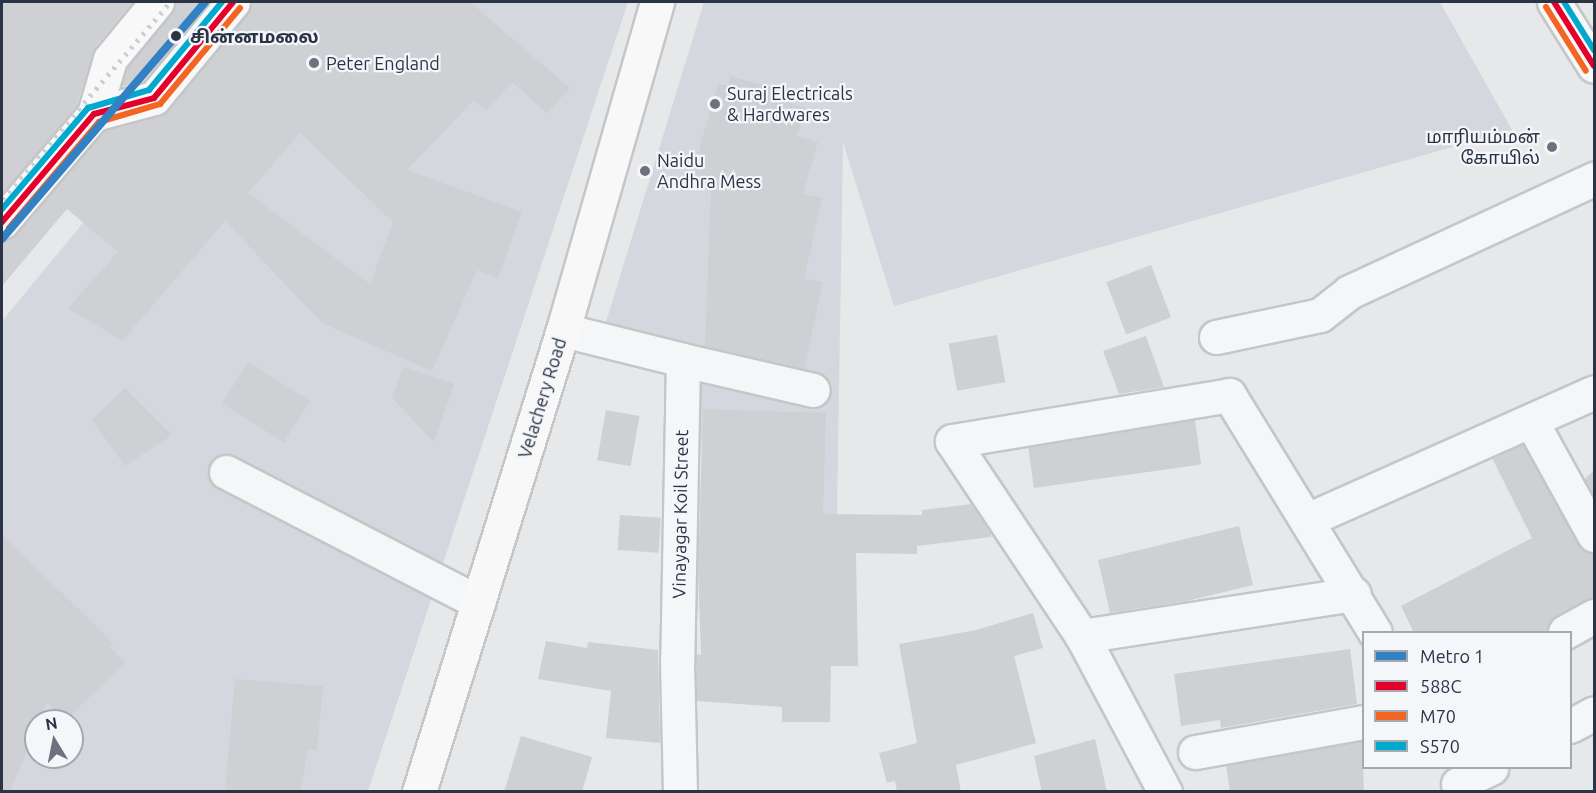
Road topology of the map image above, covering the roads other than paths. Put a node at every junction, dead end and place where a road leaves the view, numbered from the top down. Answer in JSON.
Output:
{"nodes":[{"id":1,"x":157,"y":2,"type":"edge"},
{"id":2,"x":233,"y":2,"type":"edge"},
{"id":3,"x":657,"y":2,"type":"edge"},
{"id":4,"x":1554,"y":2,"type":"edge"},
{"id":5,"x":1594,"y":66,"type":"edge"},
{"id":6,"x":94,"y":114,"type":"junction"},
{"id":7,"x":1594,"y":179,"type":"edge"},
{"id":8,"x":2,"y":222,"type":"edge"},
{"id":9,"x":563,"y":330,"type":"junction"},
{"id":10,"x":1216,"y":337,"type":"dead end"},
{"id":11,"x":683,"y":360,"type":"junction"},
{"id":12,"x":813,"y":390,"type":"dead end"},
{"id":13,"x":1594,"y":392,"type":"edge"},
{"id":14,"x":1531,"y":421,"type":"junction"},
{"id":15,"x":226,"y":472,"type":"dead end"},
{"id":16,"x":1307,"y":520,"type":"junction"},
{"id":17,"x":1594,"y":535,"type":"edge"},
{"id":18,"x":1354,"y":594,"type":"junction"},
{"id":19,"x":478,"y":602,"type":"junction"},
{"id":20,"x":1594,"y":616,"type":"edge"},
{"id":21,"x":1374,"y":631,"type":"edge"},
{"id":22,"x":1568,"y":631,"type":"edge"},
{"id":23,"x":1082,"y":636,"type":"junction"},
{"id":24,"x":1594,"y":713,"type":"edge"},
{"id":25,"x":1362,"y":722,"type":"edge"},
{"id":26,"x":1572,"y":725,"type":"edge"},
{"id":27,"x":1195,"y":752,"type":"dead end"},
{"id":28,"x":1488,"y":769,"type":"edge"},
{"id":29,"x":1456,"y":781,"type":"edge"},
{"id":30,"x":419,"y":792,"type":"edge"},
{"id":31,"x":680,"y":792,"type":"edge"},
{"id":32,"x":1165,"y":792,"type":"edge"}],
"edges":[{"from":1,"to":6,"type":"main road"},
{"from":2,"to":6,"type":"main road"},
{"from":3,"to":9,"type":"main road","name":"Velachery Road"},
{"from":4,"to":5,"type":"main road"},
{"from":6,"to":8,"type":"main road"},
{"from":7,"to":10,"type":"street"},
{"from":9,"to":11,"type":"street"},
{"from":9,"to":19,"type":"main road","name":"Velachery Road"},
{"from":11,"to":12,"type":"street"},
{"from":11,"to":31,"type":"street","name":"Vinayagar Koil Street"},
{"from":13,"to":14,"type":"street"},
{"from":14,"to":16,"type":"street"},
{"from":14,"to":17,"type":"street"},
{"from":15,"to":19,"type":"street"},
{"from":16,"to":18,"type":"street"},
{"from":16,"to":23,"type":"street"},
{"from":18,"to":21,"type":"street"},
{"from":18,"to":23,"type":"street"},
{"from":19,"to":30,"type":"main road","name":"Velachery Road"},
{"from":20,"to":22,"type":"street"},
{"from":23,"to":32,"type":"street"},
{"from":24,"to":26,"type":"street"},
{"from":25,"to":27,"type":"street"},
{"from":28,"to":29,"type":"street"}]}
